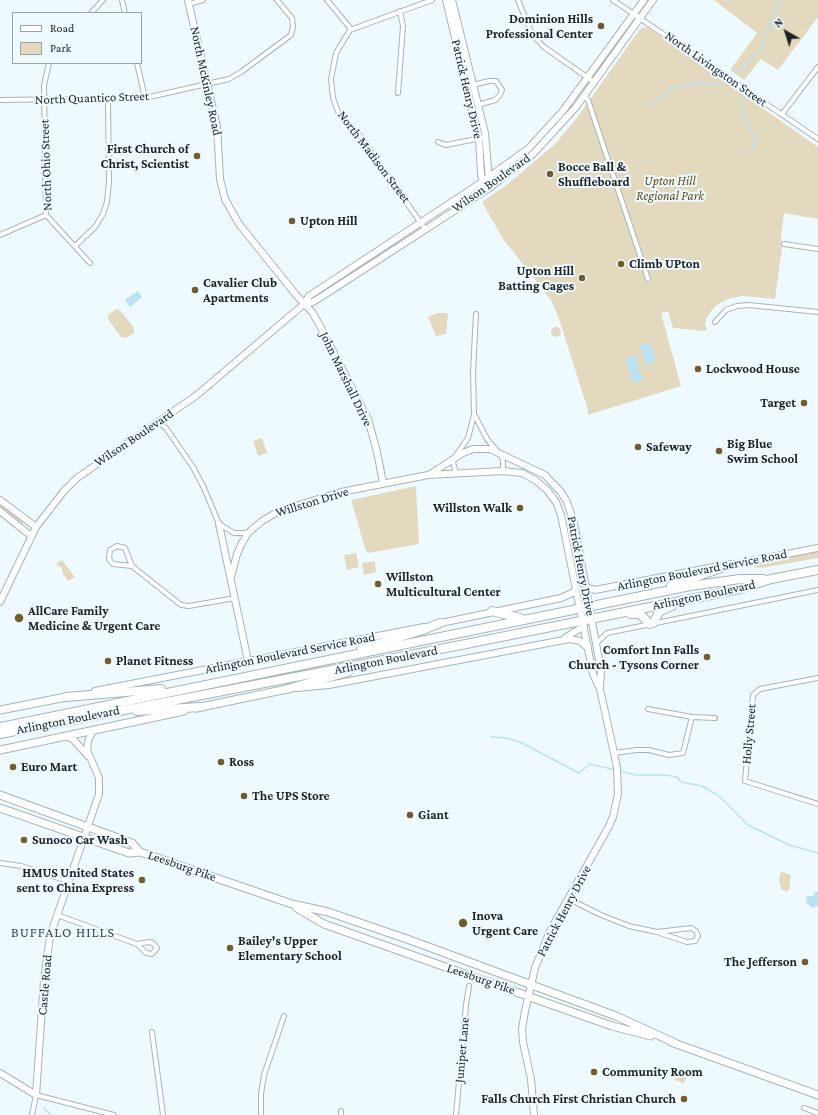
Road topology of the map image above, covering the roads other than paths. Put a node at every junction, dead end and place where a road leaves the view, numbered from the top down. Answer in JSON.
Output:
{"nodes":[{"id":1,"x":103,"y":0,"type":"edge"},
{"id":2,"x":122,"y":0,"type":"edge"},
{"id":3,"x":203,"y":0,"type":"edge"},
{"id":4,"x":277,"y":0,"type":"edge"},
{"id":5,"x":327,"y":0,"type":"edge"},
{"id":6,"x":432,"y":0,"type":"edge"},
{"id":7,"x":446,"y":0,"type":"edge"},
{"id":8,"x":452,"y":0,"type":"edge"},
{"id":9,"x":518,"y":0,"type":"edge"},
{"id":10,"x":613,"y":0,"type":"edge"},
{"id":11,"x":644,"y":0,"type":"edge"},
{"id":12,"x":653,"y":0,"type":"edge"},
{"id":13,"x":188,"y":2,"type":"edge"},
{"id":14,"x":92,"y":12,"type":"edge"},
{"id":15,"x":125,"y":12,"type":"edge"},
{"id":16,"x":400,"y":12,"type":"junction"},
{"id":17,"x":634,"y":14,"type":"junction"},
{"id":18,"x":641,"y":17,"type":"junction"},
{"id":19,"x":351,"y":29,"type":"junction"},
{"id":20,"x":49,"y":64,"type":"edge"},
{"id":21,"x":137,"y":64,"type":"edge"},
{"id":22,"x":818,"y":67,"type":"edge"},
{"id":23,"x":588,"y":78,"type":"junction"},
{"id":24,"x":594,"y":82,"type":"junction"},
{"id":25,"x":473,"y":84,"type":"junction"},
{"id":26,"x":207,"y":85,"type":"junction"},
{"id":27,"x":398,"y":93,"type":"dead end"},
{"id":28,"x":584,"y":96,"type":"junction"},
{"id":29,"x":145,"y":98,"type":"junction"},
{"id":30,"x":108,"y":99,"type":"junction"},
{"id":31,"x":0,"y":100,"type":"edge"},
{"id":32,"x":44,"y":100,"type":"junction"},
{"id":33,"x":478,"y":105,"type":"junction"},
{"id":34,"x":782,"y":114,"type":"junction"},
{"id":35,"x":482,"y":138,"type":"junction"},
{"id":36,"x":818,"y":139,"type":"edge"},
{"id":37,"x":438,"y":142,"type":"dead end"},
{"id":38,"x":490,"y":177,"type":"junction"},
{"id":39,"x":482,"y":182,"type":"junction"},
{"id":40,"x":488,"y":188,"type":"junction"},
{"id":41,"x":46,"y":215,"type":"junction"},
{"id":42,"x":421,"y":222,"type":"junction"},
{"id":43,"x":425,"y":229,"type":"junction"},
{"id":44,"x":0,"y":235,"type":"edge"},
{"id":45,"x":784,"y":244,"type":"dead end"},
{"id":46,"x":75,"y":246,"type":"junction"},
{"id":47,"x":818,"y":249,"type":"edge"},
{"id":48,"x":90,"y":263,"type":"dead end"},
{"id":49,"x":648,"y":279,"type":"dead end"},
{"id":50,"x":304,"y":304,"type":"junction"},
{"id":51,"x":818,"y":312,"type":"edge"},
{"id":52,"x":476,"y":314,"type":"dead end"},
{"id":53,"x":715,"y":322,"type":"dead end"},
{"id":54,"x":474,"y":415,"type":"junction"},
{"id":55,"x":158,"y":422,"type":"junction"},
{"id":56,"x":499,"y":453,"type":"junction"},
{"id":57,"x":455,"y":457,"type":"junction"},
{"id":58,"x":503,"y":471,"type":"junction"},
{"id":59,"x":456,"y":473,"type":"junction"},
{"id":60,"x":428,"y":475,"type":"junction"},
{"id":61,"x":383,"y":483,"type":"junction"},
{"id":62,"x":0,"y":500,"type":"edge"},
{"id":63,"x":0,"y":511,"type":"edge"},
{"id":64,"x":219,"y":524,"type":"junction"},
{"id":65,"x":36,"y":528,"type":"junction"},
{"id":66,"x":248,"y":533,"type":"junction"},
{"id":67,"x":31,"y":536,"type":"junction"},
{"id":68,"x":818,"y":548,"type":"edge"},
{"id":69,"x":729,"y":565,"type":"junction"},
{"id":70,"x":132,"y":566,"type":"junction"},
{"id":71,"x":818,"y":570,"type":"edge"},
{"id":72,"x":231,"y":577,"type":"junction"},
{"id":73,"x":771,"y":579,"type":"junction"},
{"id":74,"x":586,"y":587,"type":"junction"},
{"id":75,"x":577,"y":588,"type":"junction"},
{"id":76,"x":818,"y":590,"type":"edge"},
{"id":77,"x":648,"y":596,"type":"junction"},
{"id":78,"x":235,"y":598,"type":"junction"},
{"id":79,"x":690,"y":599,"type":"junction"},
{"id":80,"x":0,"y":602,"type":"edge"},
{"id":81,"x":589,"y":607,"type":"junction"},
{"id":82,"x":580,"y":608,"type":"junction"},
{"id":83,"x":492,"y":611,"type":"junction"},
{"id":84,"x":609,"y":614,"type":"junction"},
{"id":85,"x":591,"y":618,"type":"junction"},
{"id":86,"x":525,"y":619,"type":"junction"},
{"id":87,"x":440,"y":623,"type":"junction"},
{"id":88,"x":583,"y":623,"type":"junction"},
{"id":89,"x":652,"y":624,"type":"junction"},
{"id":90,"x":556,"y":641,"type":"junction"},
{"id":91,"x":596,"y":645,"type":"junction"},
{"id":92,"x":588,"y":650,"type":"junction"},
{"id":93,"x":394,"y":658,"type":"junction"},
{"id":94,"x":248,"y":661,"type":"junction"},
{"id":95,"x":306,"y":666,"type":"junction"},
{"id":96,"x":249,"y":676,"type":"junction"},
{"id":97,"x":818,"y":678,"type":"edge"},
{"id":98,"x":287,"y":689,"type":"junction"},
{"id":99,"x":600,"y":689,"type":"junction"},
{"id":100,"x":66,"y":697,"type":"junction"},
{"id":101,"x":200,"y":707,"type":"junction"},
{"id":102,"x":648,"y":709,"type":"dead end"},
{"id":103,"x":0,"y":710,"type":"edge"},
{"id":104,"x":113,"y":712,"type":"junction"},
{"id":105,"x":692,"y":717,"type":"junction"},
{"id":106,"x":715,"y":718,"type":"dead end"},
{"id":107,"x":0,"y":727,"type":"edge"},
{"id":108,"x":93,"y":730,"type":"junction"},
{"id":109,"x":0,"y":734,"type":"edge"},
{"id":110,"x":64,"y":736,"type":"junction"},
{"id":111,"x":0,"y":750,"type":"edge"},
{"id":112,"x":614,"y":753,"type":"junction"},
{"id":113,"x":89,"y":758,"type":"junction"},
{"id":114,"x":0,"y":795,"type":"edge"},
{"id":115,"x":818,"y":804,"type":"edge"},
{"id":116,"x":0,"y":808,"type":"edge"},
{"id":117,"x":88,"y":827,"type":"junction"},
{"id":118,"x":84,"y":837,"type":"junction"},
{"id":119,"x":140,"y":852,"type":"junction"},
{"id":120,"x":0,"y":863,"type":"edge"},
{"id":121,"x":68,"y":881,"type":"junction"},
{"id":122,"x":569,"y":899,"type":"junction"},
{"id":123,"x":292,"y":904,"type":"junction"},
{"id":124,"x":57,"y":915,"type":"junction"},
{"id":125,"x":657,"y":932,"type":"junction"},
{"id":126,"x":137,"y":944,"type":"dead end"},
{"id":127,"x":531,"y":985,"type":"junction"},
{"id":128,"x":469,"y":986,"type":"dead end"},
{"id":129,"x":528,"y":996,"type":"junction"},
{"id":130,"x":284,"y":1016,"type":"dead end"},
{"id":131,"x":152,"y":1032,"type":"dead end"},
{"id":132,"x":675,"y":1043,"type":"junction"},
{"id":133,"x":0,"y":1073,"type":"edge"},
{"id":134,"x":36,"y":1095,"type":"junction"},
{"id":135,"x":818,"y":1095,"type":"edge"},
{"id":136,"x":804,"y":1108,"type":"dead end"},
{"id":137,"x":818,"y":1112,"type":"edge"},
{"id":138,"x":32,"y":1115,"type":"edge"},
{"id":139,"x":114,"y":1115,"type":"edge"},
{"id":140,"x":163,"y":1115,"type":"edge"},
{"id":141,"x":261,"y":1115,"type":"edge"},
{"id":142,"x":456,"y":1115,"type":"edge"},
{"id":143,"x":534,"y":1115,"type":"edge"}],
"edges":[{"from":1,"to":14,"type":"street"},
{"from":2,"to":15,"type":"street"},
{"from":3,"to":13,"type":"street"},
{"from":4,"to":26,"type":"street","name":"North Quantico Street"},
{"from":5,"to":19,"type":"street"},
{"from":6,"to":16,"type":"street"},
{"from":7,"to":35,"type":"street","name":"Patrick Henry Drive"},
{"from":8,"to":25,"type":"street","name":"Patrick Henry Drive"},
{"from":9,"to":23,"type":"street"},
{"from":10,"to":17,"type":"street","name":"North Livingston Street"},
{"from":11,"to":17,"type":"street","name":"Wilson Boulevard"},
{"from":12,"to":18,"type":"street","name":"Wilson Boulevard"},
{"from":13,"to":26,"type":"street","name":"North McKinley Road"},
{"from":16,"to":19,"type":"street"},
{"from":16,"to":27,"type":"street"},
{"from":17,"to":18,"type":"street","name":"North Livingston Street"},
{"from":17,"to":23,"type":"street","name":"Wilson Boulevard"},
{"from":18,"to":24,"type":"street","name":"Wilson Boulevard"},
{"from":18,"to":34,"type":"street","name":"North Livingston Street"},
{"from":19,"to":42,"type":"street","name":"North Madison Street"},
{"from":20,"to":32,"type":"street","name":"North Ohio Street"},
{"from":21,"to":29,"type":"street"},
{"from":22,"to":34,"type":"street"},
{"from":23,"to":24,"type":"street"},
{"from":23,"to":38,"type":"street","name":"Wilson Boulevard"},
{"from":24,"to":28,"type":"street","name":"Wilson Boulevard"},
{"from":25,"to":33,"type":"street","name":"Patrick Henry Drive"},
{"from":25,"to":33,"type":"street","name":"Patrick Henry Drive"},
{"from":26,"to":29,"type":"street","name":"North Quantico Street"},
{"from":26,"to":50,"type":"street","name":"North McKinley Road"},
{"from":28,"to":40,"type":"street","name":"Wilson Boulevard"},
{"from":28,"to":49,"type":"street"},
{"from":29,"to":30,"type":"street","name":"North Quantico Street"},
{"from":30,"to":32,"type":"street","name":"North Quantico Street"},
{"from":30,"to":46,"type":"street"},
{"from":31,"to":32,"type":"street","name":"North Quantico Street"},
{"from":32,"to":41,"type":"street","name":"North Ohio Street"},
{"from":33,"to":35,"type":"street","name":"Patrick Henry Drive"},
{"from":34,"to":36,"type":"street","name":"North Livingston Street"},
{"from":35,"to":37,"type":"street"},
{"from":35,"to":38,"type":"street","name":"Patrick Henry Drive"},
{"from":35,"to":39,"type":"street","name":"Patrick Henry Drive"},
{"from":38,"to":39,"type":"street","name":"Wilson Boulevard"},
{"from":38,"to":40,"type":"street","name":"Patrick Henry Drive"},
{"from":39,"to":40,"type":"street"},
{"from":39,"to":42,"type":"street","name":"Wilson Boulevard"},
{"from":40,"to":43,"type":"street","name":"Wilson Boulevard"},
{"from":41,"to":44,"type":"street"},
{"from":41,"to":46,"type":"street","name":"North Ohio Street"},
{"from":42,"to":43,"type":"street","name":"North Madison Street"},
{"from":42,"to":50,"type":"street","name":"Wilson Boulevard"},
{"from":43,"to":50,"type":"street","name":"Wilson Boulevard"},
{"from":45,"to":47,"type":"street"},
{"from":46,"to":48,"type":"street","name":"North Ohio Street"},
{"from":50,"to":55,"type":"street","name":"Wilson Boulevard"},
{"from":50,"to":61,"type":"street","name":"John Marshall Drive"},
{"from":51,"to":53,"type":"street"},
{"from":52,"to":54,"type":"street","name":"Patrick Henry Drive"},
{"from":54,"to":56,"type":"street","name":"Patrick Henry Drive"},
{"from":54,"to":57,"type":"street","name":"Patrick Henry Drive"},
{"from":55,"to":64,"type":"street"},
{"from":55,"to":65,"type":"street","name":"Wilson Boulevard"},
{"from":56,"to":57,"type":"street","name":"Patrick Henry Drive"},
{"from":56,"to":58,"type":"street"},
{"from":56,"to":74,"type":"street","name":"Patrick Henry Drive"},
{"from":57,"to":59,"type":"street"},
{"from":57,"to":60,"type":"street","name":"Patrick Henry Drive"},
{"from":58,"to":59,"type":"street","name":"Patrick Henry Drive"},
{"from":58,"to":75,"type":"street","name":"Patrick Henry Drive"},
{"from":59,"to":60,"type":"street","name":"Patrick Henry Drive"},
{"from":60,"to":61,"type":"street","name":"Willston Drive"},
{"from":61,"to":66,"type":"street","name":"Willston Drive"},
{"from":62,"to":65,"type":"street"},
{"from":63,"to":67,"type":"street"},
{"from":64,"to":66,"type":"street"},
{"from":64,"to":72,"type":"street"},
{"from":65,"to":67,"type":"street","name":"Wilson Boulevard"},
{"from":66,"to":72,"type":"street","name":"Willston Drive"},
{"from":67,"to":80,"type":"street","name":"Wilson Boulevard"},
{"from":68,"to":69,"type":"street","name":"Arlington Boulevard Service Road"},
{"from":69,"to":74,"type":"street","name":"Arlington Boulevard Service Road"},
{"from":69,"to":77,"type":"highway"},
{"from":70,"to":70,"type":"street"},
{"from":70,"to":78,"type":"street"},
{"from":71,"to":73,"type":"highway","name":"Arlington Boulevard"},
{"from":72,"to":78,"type":"street"},
{"from":73,"to":77,"type":"highway","name":"Arlington Boulevard"},
{"from":73,"to":79,"type":"highway","name":"Arlington Boulevard"},
{"from":74,"to":81,"type":"street","name":"Patrick Henry Drive"},
{"from":75,"to":82,"type":"street","name":"Patrick Henry Drive"},
{"from":75,"to":83,"type":"street","name":"Arlington Boulevard Service Road"},
{"from":76,"to":89,"type":"street"},
{"from":77,"to":81,"type":"highway","name":"Arlington Boulevard"},
{"from":78,"to":94,"type":"street"},
{"from":79,"to":84,"type":"highway","name":"Arlington Boulevard"},
{"from":79,"to":89,"type":"highway"},
{"from":81,"to":82,"type":"highway","name":"Arlington Boulevard"},
{"from":81,"to":85,"type":"street","name":"Patrick Henry Drive"},
{"from":82,"to":86,"type":"highway","name":"Arlington Boulevard"},
{"from":82,"to":88,"type":"street","name":"Patrick Henry Drive"},
{"from":83,"to":86,"type":"highway"},
{"from":83,"to":87,"type":"street","name":"Arlington Boulevard Service Road"},
{"from":84,"to":85,"type":"highway","name":"Arlington Boulevard"},
{"from":84,"to":89,"type":"highway"},
{"from":85,"to":88,"type":"highway","name":"Arlington Boulevard"},
{"from":85,"to":91,"type":"street","name":"Patrick Henry Drive"},
{"from":86,"to":95,"type":"highway","name":"Arlington Boulevard"},
{"from":87,"to":94,"type":"street","name":"Arlington Boulevard Service Road"},
{"from":87,"to":95,"type":"highway"},
{"from":88,"to":90,"type":"street"},
{"from":88,"to":92,"type":"street","name":"Patrick Henry Drive"},
{"from":88,"to":93,"type":"highway","name":"Arlington Boulevard"},
{"from":89,"to":91,"type":"street"},
{"from":90,"to":92,"type":"street"},
{"from":90,"to":98,"type":"street"},
{"from":91,"to":99,"type":"street","name":"Patrick Henry Drive"},
{"from":92,"to":99,"type":"street","name":"Patrick Henry Drive"},
{"from":93,"to":98,"type":"highway"},
{"from":93,"to":104,"type":"highway","name":"Arlington Boulevard"},
{"from":94,"to":100,"type":"street","name":"Arlington Boulevard Service Road"},
{"from":95,"to":96,"type":"highway","name":"Arlington Boulevard"},
{"from":96,"to":100,"type":"highway"},
{"from":96,"to":107,"type":"highway","name":"Arlington Boulevard"},
{"from":97,"to":115,"type":"street","name":"Holly Street"},
{"from":98,"to":101,"type":"main road"},
{"from":99,"to":112,"type":"street","name":"Patrick Henry Drive"},
{"from":100,"to":103,"type":"main road","name":"Arlington Boulevard Service Road"},
{"from":101,"to":104,"type":"highway"},
{"from":101,"to":108,"type":"main road"},
{"from":102,"to":105,"type":"street"},
{"from":104,"to":109,"type":"highway","name":"Arlington Boulevard"},
{"from":105,"to":106,"type":"street"},
{"from":105,"to":112,"type":"street"},
{"from":108,"to":110,"type":"main road"},
{"from":108,"to":113,"type":"street"},
{"from":110,"to":111,"type":"main road"},
{"from":110,"to":113,"type":"street"},
{"from":112,"to":122,"type":"street","name":"Patrick Henry Drive"},
{"from":113,"to":117,"type":"street","name":"Castle Road"},
{"from":114,"to":117,"type":"main road","name":"Leesburg Pike"},
{"from":116,"to":118,"type":"main road","name":"Leesburg Pike"},
{"from":117,"to":118,"type":"street","name":"Castle Road"},
{"from":117,"to":119,"type":"main road","name":"Leesburg Pike"},
{"from":118,"to":119,"type":"main road","name":"Leesburg Pike"},
{"from":118,"to":121,"type":"street","name":"Castle Road"},
{"from":119,"to":123,"type":"main road","name":"Leesburg Pike"},
{"from":120,"to":121,"type":"street"},
{"from":121,"to":124,"type":"street","name":"Castle Road"},
{"from":122,"to":125,"type":"street"},
{"from":122,"to":127,"type":"street","name":"Patrick Henry Drive"},
{"from":123,"to":127,"type":"main road","name":"Leesburg Pike"},
{"from":123,"to":129,"type":"main road","name":"Leesburg Pike"},
{"from":124,"to":126,"type":"street"},
{"from":124,"to":134,"type":"street","name":"Castle Road"},
{"from":125,"to":125,"type":"street"},
{"from":127,"to":129,"type":"street","name":"Patrick Henry Drive"},
{"from":127,"to":132,"type":"main road","name":"Leesburg Pike"},
{"from":128,"to":142,"type":"street","name":"Juniper Lane"},
{"from":129,"to":132,"type":"main road","name":"Leesburg Pike"},
{"from":129,"to":143,"type":"street","name":"Patrick Henry Drive"},
{"from":130,"to":141,"type":"street"},
{"from":131,"to":140,"type":"street"},
{"from":132,"to":135,"type":"main road","name":"Leesburg Pike"},
{"from":133,"to":134,"type":"street"},
{"from":134,"to":138,"type":"street","name":"Castle Road"},
{"from":134,"to":139,"type":"street"},
{"from":136,"to":137,"type":"street"}]}
